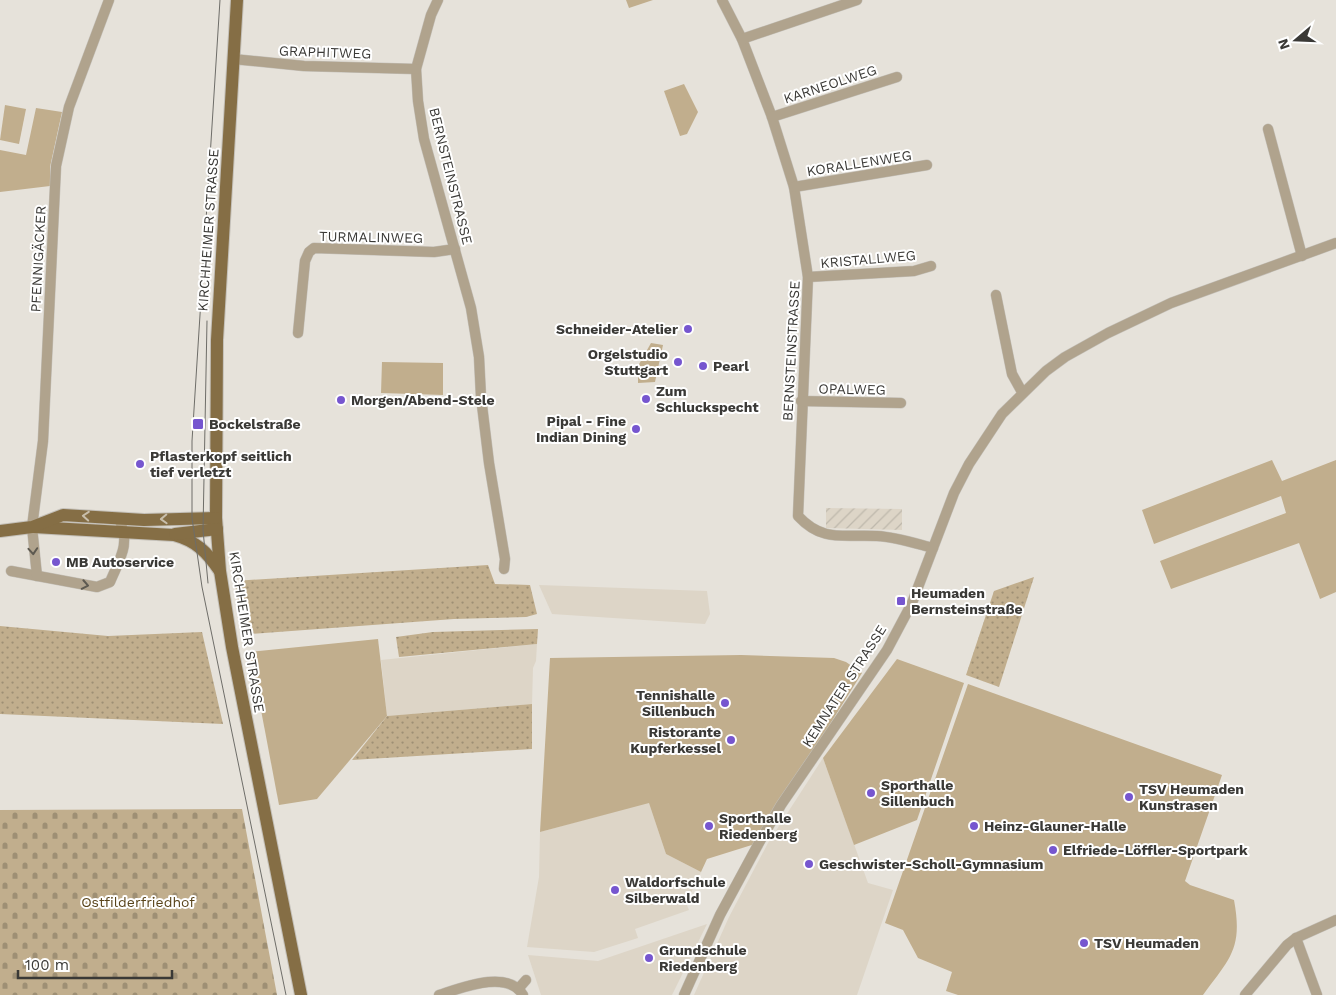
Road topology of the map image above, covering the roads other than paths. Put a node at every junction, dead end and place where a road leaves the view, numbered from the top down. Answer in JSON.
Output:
{"nodes":[{"id":1,"x":109,"y":0,"type":"edge"},
{"id":2,"x":237,"y":0,"type":"edge"},
{"id":3,"x":438,"y":0,"type":"edge"},
{"id":4,"x":722,"y":0,"type":"edge"},
{"id":5,"x":857,"y":0,"type":"edge"},
{"id":6,"x":742,"y":39,"type":"junction"},
{"id":7,"x":233,"y":60,"type":"junction"},
{"id":8,"x":416,"y":69,"type":"junction"},
{"id":9,"x":897,"y":76,"type":"dead end"},
{"id":10,"x":772,"y":117,"type":"junction"},
{"id":11,"x":1268,"y":129,"type":"dead end"},
{"id":12,"x":927,"y":165,"type":"dead end"},
{"id":13,"x":794,"y":187,"type":"junction"},
{"id":14,"x":1336,"y":244,"type":"edge"},
{"id":15,"x":455,"y":250,"type":"junction"},
{"id":16,"x":1302,"y":256,"type":"junction"},
{"id":17,"x":931,"y":266,"type":"dead end"},
{"id":18,"x":808,"y":277,"type":"junction"},
{"id":19,"x":996,"y":295,"type":"dead end"},
{"id":20,"x":298,"y":333,"type":"dead end"},
{"id":21,"x":1022,"y":392,"type":"junction"},
{"id":22,"x":801,"y":401,"type":"junction"},
{"id":23,"x":901,"y":403,"type":"dead end"},
{"id":24,"x":119,"y":519,"type":"junction"},
{"id":25,"x":217,"y":523,"type":"junction"},
{"id":26,"x":32,"y":527,"type":"junction"},
{"id":27,"x":0,"y":531,"type":"edge"},
{"id":28,"x":125,"y":532,"type":"junction"},
{"id":29,"x":174,"y":534,"type":"junction"},
{"id":30,"x":933,"y":548,"type":"junction"},
{"id":31,"x":504,"y":569,"type":"dead end"},
{"id":32,"x":11,"y":572,"type":"dead end"},
{"id":33,"x":220,"y":572,"type":"junction"},
{"id":34,"x":37,"y":576,"type":"junction"},
{"id":35,"x":1336,"y":920,"type":"edge"},
{"id":36,"x":1296,"y":938,"type":"junction"},
{"id":37,"x":523,"y":988,"type":"edge"},
{"id":38,"x":301,"y":995,"type":"edge"},
{"id":39,"x":439,"y":995,"type":"edge"},
{"id":40,"x":684,"y":995,"type":"edge"},
{"id":41,"x":1245,"y":995,"type":"edge"},
{"id":42,"x":1318,"y":995,"type":"edge"}],
"edges":[{"from":1,"to":26,"type":"street","name":"PFENNIGÄCKER"},
{"from":2,"to":7,"type":"main road","name":"KIRCHHEIMER STRASSE"},
{"from":3,"to":8,"type":"street","name":"BERNSTEINSTRASSE"},
{"from":4,"to":6,"type":"street","name":"BERNSTEINSTRASSE"},
{"from":5,"to":6,"type":"street"},
{"from":6,"to":10,"type":"street","name":"BERNSTEINSTRASSE"},
{"from":7,"to":8,"type":"street","name":"GRAPHITWEG"},
{"from":7,"to":25,"type":"main road","name":"KIRCHHEIMER STRASSE"},
{"from":8,"to":15,"type":"street","name":"BERNSTEINSTRASSE"},
{"from":9,"to":10,"type":"street","name":"KARNEOLWEG"},
{"from":10,"to":13,"type":"street","name":"BERNSTEINSTRASSE"},
{"from":11,"to":16,"type":"street"},
{"from":12,"to":13,"type":"street","name":"KORALLENWEG"},
{"from":13,"to":18,"type":"street","name":"BERNSTEINSTRASSE"},
{"from":14,"to":16,"type":"street","name":"KEMNATER STRASSE"},
{"from":15,"to":20,"type":"street","name":"TURMALINWEG"},
{"from":15,"to":31,"type":"street","name":"BERNSTEINSTRASSE"},
{"from":16,"to":21,"type":"street","name":"KEMNATER STRASSE"},
{"from":17,"to":18,"type":"street","name":"KRISTALLWEG"},
{"from":18,"to":22,"type":"street","name":"BERNSTEINSTRASSE"},
{"from":19,"to":21,"type":"street"},
{"from":21,"to":30,"type":"street","name":"KEMNATER STRASSE"},
{"from":22,"to":23,"type":"street","name":"OPALWEG"},
{"from":22,"to":30,"type":"street","name":"BERNSTEINSTRASSE"},
{"from":25,"to":24,"type":"main road","one_way":true},
{"from":24,"to":26,"type":"main road","one_way":true},
{"from":24,"to":28,"type":"street"},
{"from":25,"to":29,"type":"main road"},
{"from":25,"to":33,"type":"main road","name":"KIRCHHEIMER STRASSE"},
{"from":26,"to":27,"type":"main road"},
{"from":26,"to":28,"type":"main road"},
{"from":26,"to":34,"type":"street","one_way":true},
{"from":28,"to":29,"type":"main road"},
{"from":34,"to":28,"type":"street","one_way":true},
{"from":29,"to":33,"type":"main road"},
{"from":30,"to":40,"type":"street","name":"KEMNATER STRASSE"},
{"from":32,"to":34,"type":"street"},
{"from":33,"to":38,"type":"main road","name":"KIRCHHEIMER STRASSE"},
{"from":35,"to":36,"type":"street"},
{"from":36,"to":41,"type":"street"},
{"from":36,"to":42,"type":"street"},
{"from":37,"to":39,"type":"street"}]}
